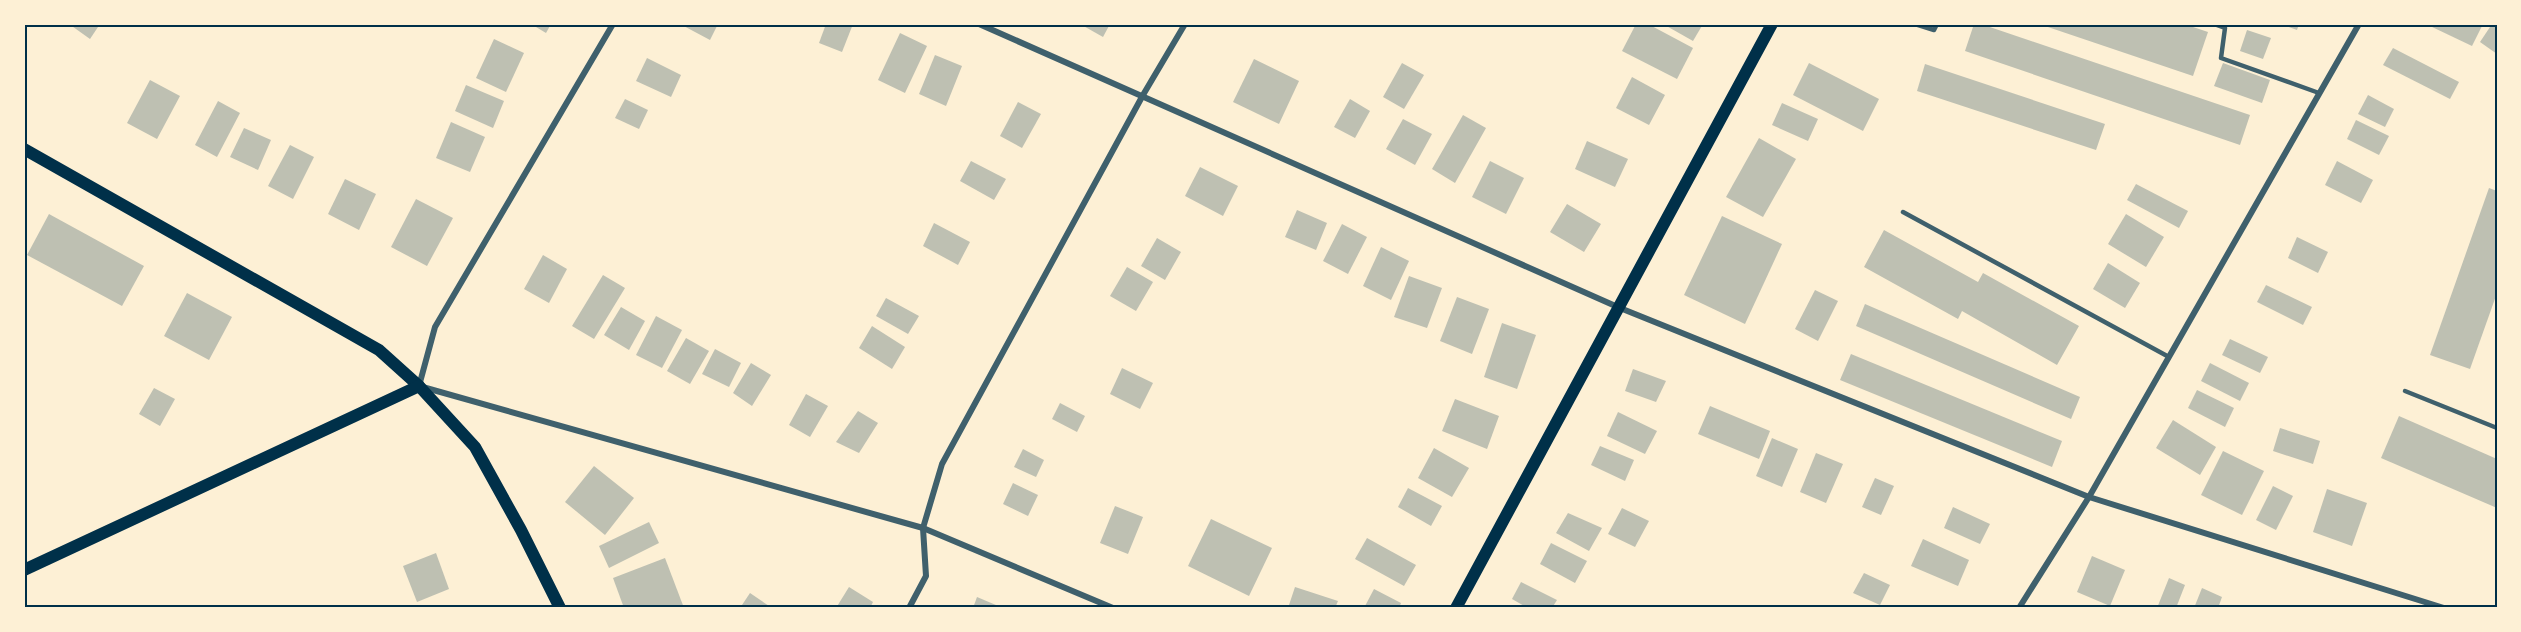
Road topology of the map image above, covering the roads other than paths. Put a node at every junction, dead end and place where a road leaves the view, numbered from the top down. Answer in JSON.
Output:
{"nodes":[{"id":1,"x":613,"y":24,"type":"edge"},
{"id":2,"x":979,"y":24,"type":"edge"},
{"id":3,"x":1185,"y":24,"type":"edge"},
{"id":4,"x":1772,"y":24,"type":"edge"},
{"id":5,"x":1915,"y":24,"type":"edge"},
{"id":6,"x":1937,"y":24,"type":"edge"},
{"id":7,"x":2214,"y":24,"type":"edge"},
{"id":8,"x":2359,"y":24,"type":"edge"},
{"id":9,"x":2319,"y":93,"type":"junction"},
{"id":10,"x":1143,"y":95,"type":"junction"},
{"id":11,"x":24,"y":149,"type":"edge"},
{"id":12,"x":1903,"y":212,"type":"dead end"},
{"id":13,"x":1620,"y":308,"type":"junction"},
{"id":14,"x":2169,"y":357,"type":"junction"},
{"id":15,"x":419,"y":386,"type":"junction"},
{"id":16,"x":2405,"y":391,"type":"dead end"},
{"id":17,"x":2497,"y":428,"type":"edge"},
{"id":18,"x":2089,"y":497,"type":"junction"},
{"id":19,"x":923,"y":528,"type":"junction"},
{"id":20,"x":24,"y":570,"type":"edge"},
{"id":21,"x":560,"y":608,"type":"edge"},
{"id":22,"x":909,"y":608,"type":"edge"},
{"id":23,"x":1113,"y":608,"type":"edge"},
{"id":24,"x":1456,"y":608,"type":"edge"},
{"id":25,"x":2019,"y":608,"type":"edge"},
{"id":26,"x":2444,"y":608,"type":"edge"}],
"edges":[{"from":1,"to":15,"type":"street"},
{"from":2,"to":10,"type":"street"},
{"from":3,"to":10,"type":"street"},
{"from":4,"to":13,"type":"main road"},
{"from":5,"to":6,"type":"lane"},
{"from":7,"to":9,"type":"lane"},
{"from":8,"to":9,"type":"street"},
{"from":9,"to":14,"type":"street"},
{"from":10,"to":13,"type":"street"},
{"from":10,"to":19,"type":"street"},
{"from":11,"to":15,"type":"main road"},
{"from":12,"to":14,"type":"lane"},
{"from":13,"to":18,"type":"street"},
{"from":13,"to":24,"type":"main road"},
{"from":14,"to":18,"type":"street"},
{"from":15,"to":19,"type":"street"},
{"from":15,"to":20,"type":"main road"},
{"from":15,"to":21,"type":"main road"},
{"from":16,"to":17,"type":"lane"},
{"from":18,"to":25,"type":"street"},
{"from":18,"to":26,"type":"street"},
{"from":19,"to":22,"type":"street"},
{"from":19,"to":23,"type":"street"}]}
